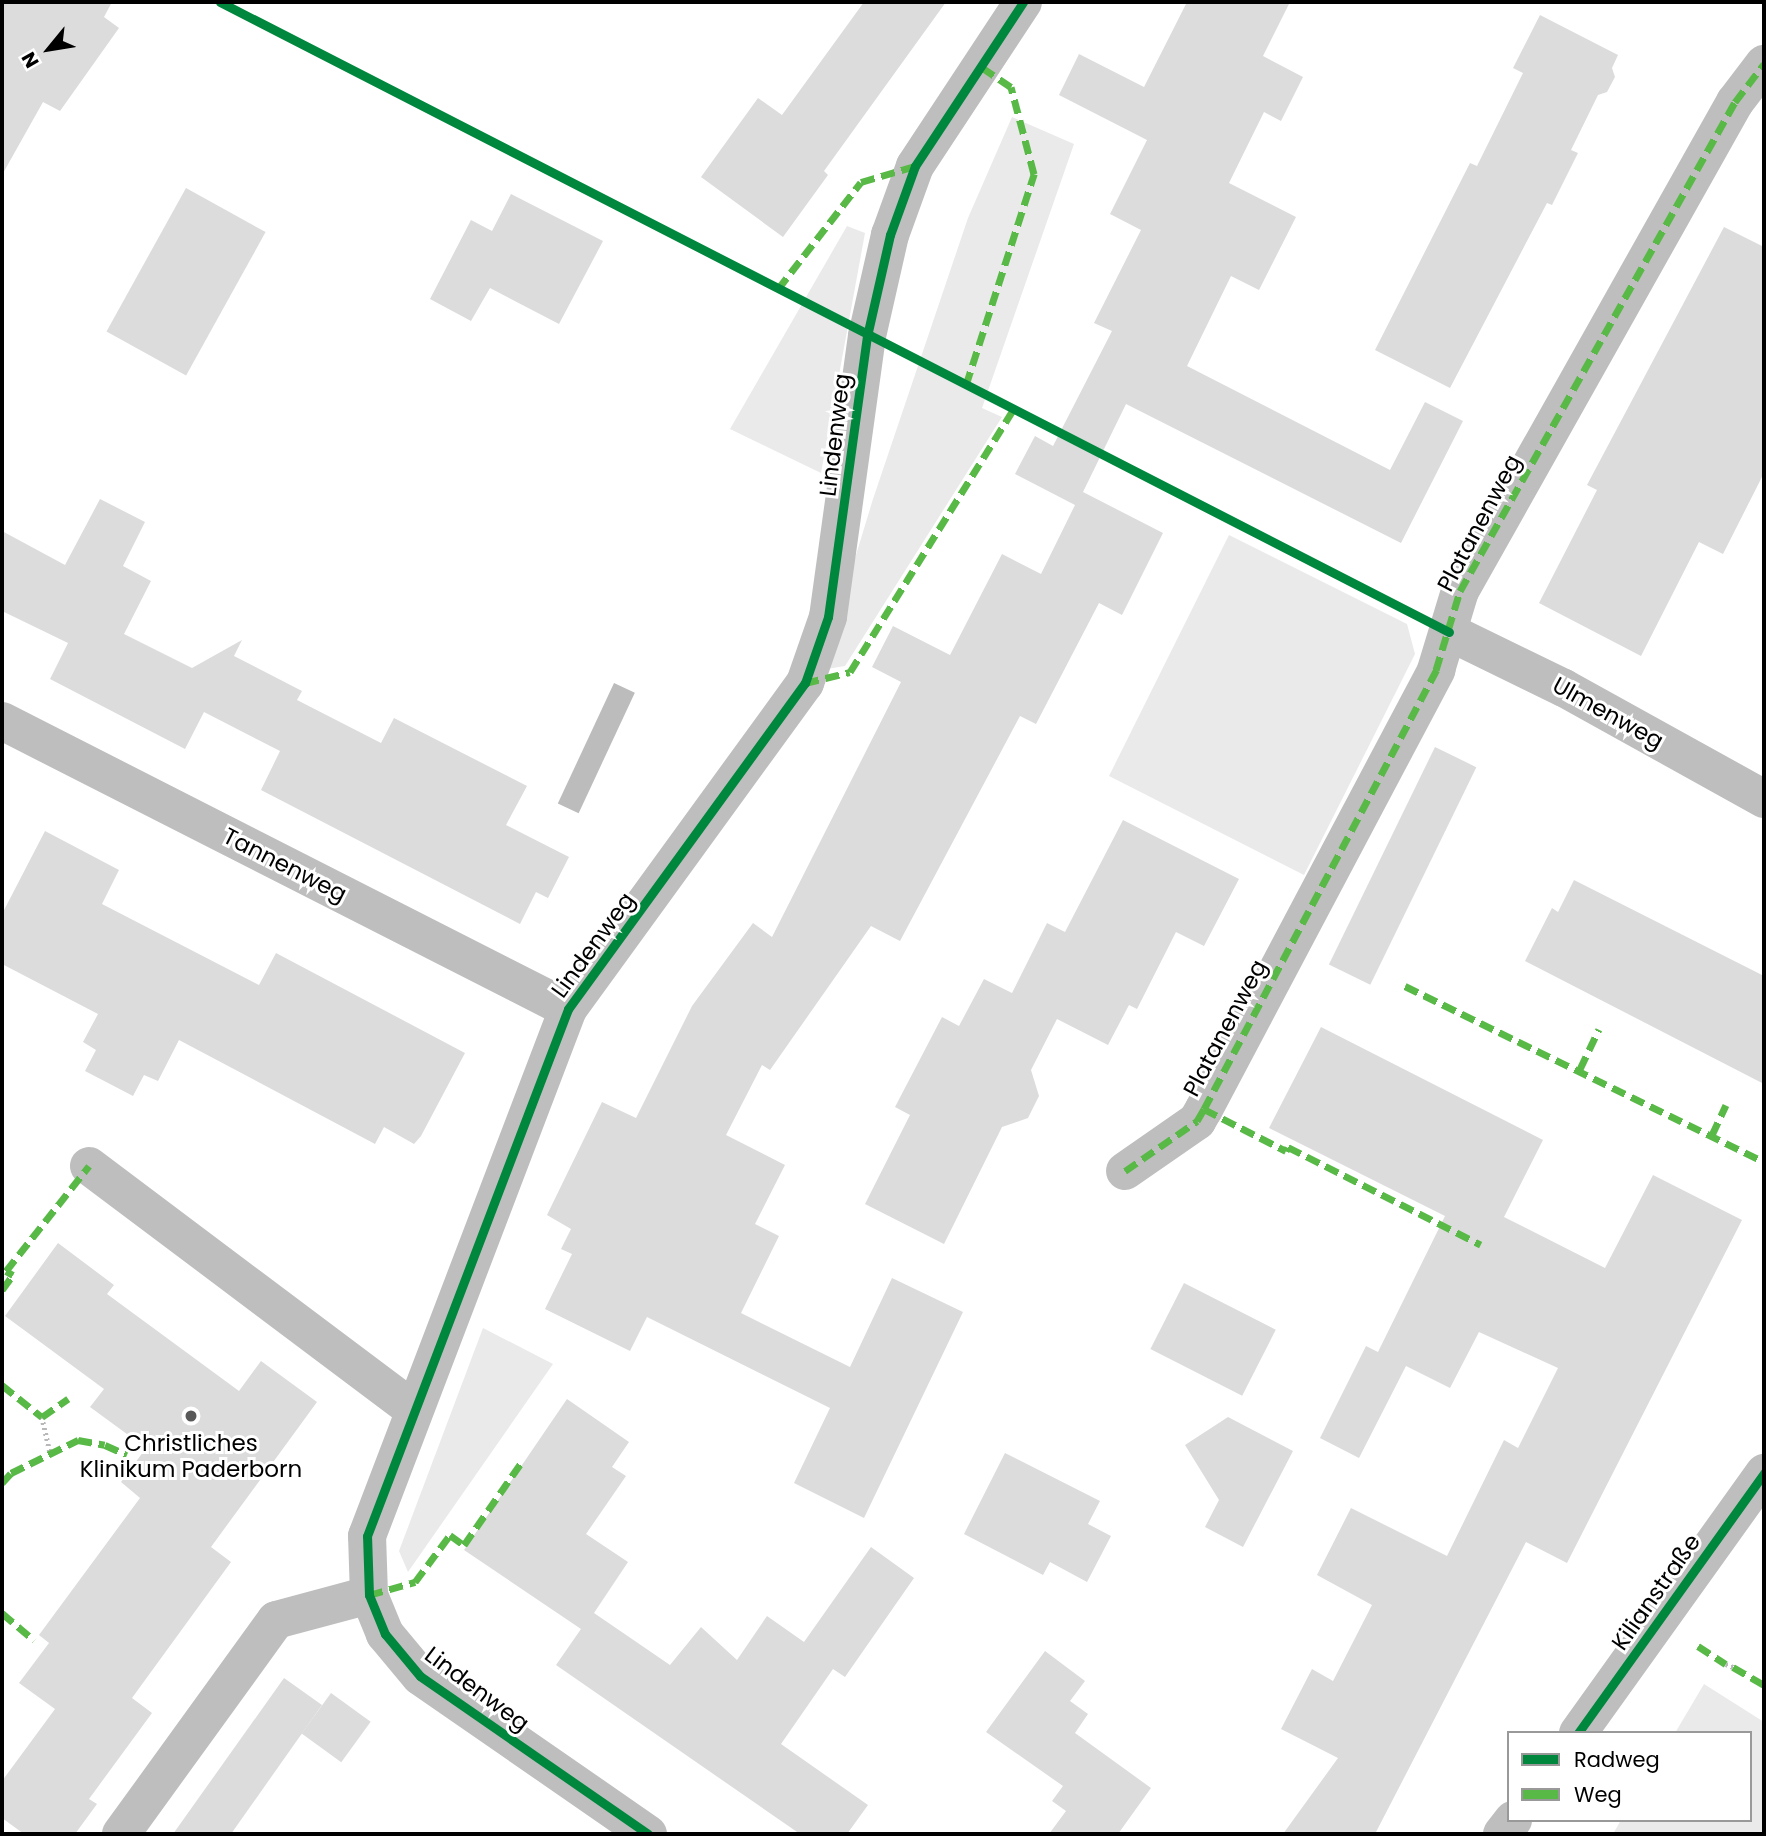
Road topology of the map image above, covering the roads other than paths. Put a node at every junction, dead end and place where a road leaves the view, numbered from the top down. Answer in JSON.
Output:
{"nodes":[{"id":1,"x":1023,"y":2,"type":"edge"},
{"id":2,"x":1764,"y":64,"type":"edge"},
{"id":3,"x":1449,"y":632,"type":"junction"},
{"id":4,"x":2,"y":721,"type":"edge"},
{"id":5,"x":1764,"y":799,"type":"edge"},
{"id":6,"x":568,"y":1009,"type":"junction"},
{"id":7,"x":89,"y":1166,"type":"dead end"},
{"id":8,"x":1125,"y":1171,"type":"dead end"},
{"id":9,"x":415,"y":1410,"type":"junction"},
{"id":10,"x":1764,"y":1473,"type":"edge"},
{"id":11,"x":369,"y":1595,"type":"junction"},
{"id":12,"x":1579,"y":1731,"type":"edge"},
{"id":13,"x":121,"y":1834,"type":"edge"},
{"id":14,"x":648,"y":1834,"type":"edge"}],
"edges":[{"from":1,"to":6,"type":"street","name":"Lindenweg"},
{"from":2,"to":3,"type":"street","name":"Platanenweg"},
{"from":3,"to":5,"type":"street","name":"Ulmenweg"},
{"from":3,"to":8,"type":"street","name":"Platanenweg"},
{"from":4,"to":6,"type":"street","name":"Tannenweg"},
{"from":6,"to":9,"type":"street","name":"Lindenweg"},
{"from":7,"to":9,"type":"street"},
{"from":9,"to":11,"type":"street","name":"Lindenweg"},
{"from":10,"to":12,"type":"street","name":"Kilianstraße"},
{"from":11,"to":13,"type":"street"},
{"from":11,"to":14,"type":"street","name":"Lindenweg"}]}
